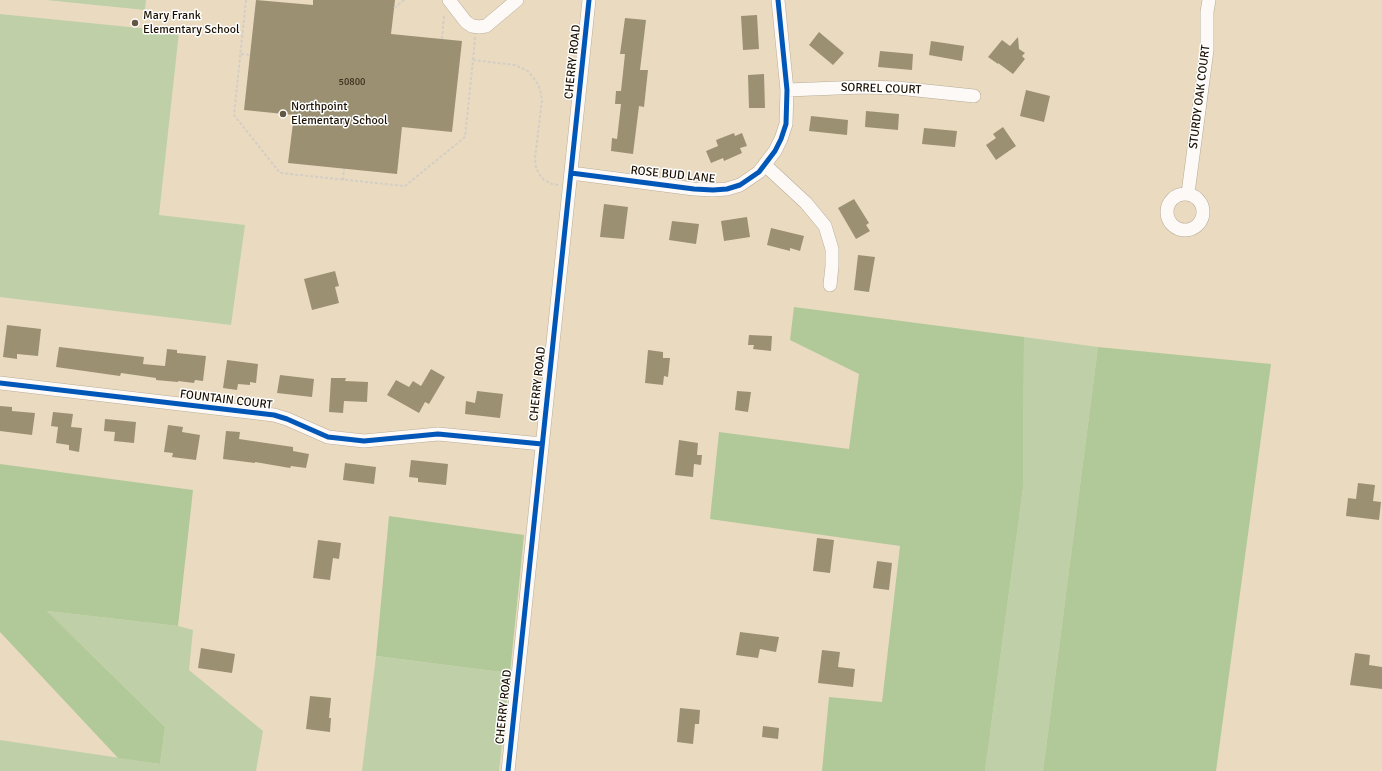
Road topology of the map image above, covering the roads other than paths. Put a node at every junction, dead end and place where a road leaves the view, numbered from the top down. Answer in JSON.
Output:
{"nodes":[{"id":1,"x":517,"y":0,"type":"edge"},
{"id":2,"x":590,"y":0,"type":"edge"},
{"id":3,"x":778,"y":0,"type":"edge"},
{"id":4,"x":1209,"y":0,"type":"edge"},
{"id":5,"x":447,"y":6,"type":"edge"},
{"id":6,"x":787,"y":90,"type":"junction"},
{"id":7,"x":974,"y":96,"type":"dead end"},
{"id":8,"x":765,"y":165,"type":"junction"},
{"id":9,"x":571,"y":173,"type":"junction"},
{"id":10,"x":1188,"y":193,"type":"dead end"},
{"id":11,"x":830,"y":285,"type":"dead end"},
{"id":12,"x":0,"y":383,"type":"edge"},
{"id":13,"x":542,"y":444,"type":"junction"},
{"id":14,"x":508,"y":771,"type":"edge"}],
"edges":[{"from":1,"to":5,"type":"street"},
{"from":2,"to":9,"type":"street","name":"CHERRY ROAD"},
{"from":3,"to":6,"type":"street","name":"ROSE BUD LANE"},
{"from":4,"to":10,"type":"street","name":"STURDY OAK COURT"},
{"from":6,"to":7,"type":"street","name":"SORREL COURT"},
{"from":6,"to":8,"type":"street","name":"ROSE BUD LANE"},
{"from":8,"to":9,"type":"street","name":"ROSE BUD LANE"},
{"from":8,"to":11,"type":"street"},
{"from":9,"to":13,"type":"street","name":"CHERRY ROAD"},
{"from":12,"to":13,"type":"street","name":"FOUNTAIN COURT"},
{"from":13,"to":14,"type":"street","name":"CHERRY ROAD"}]}
